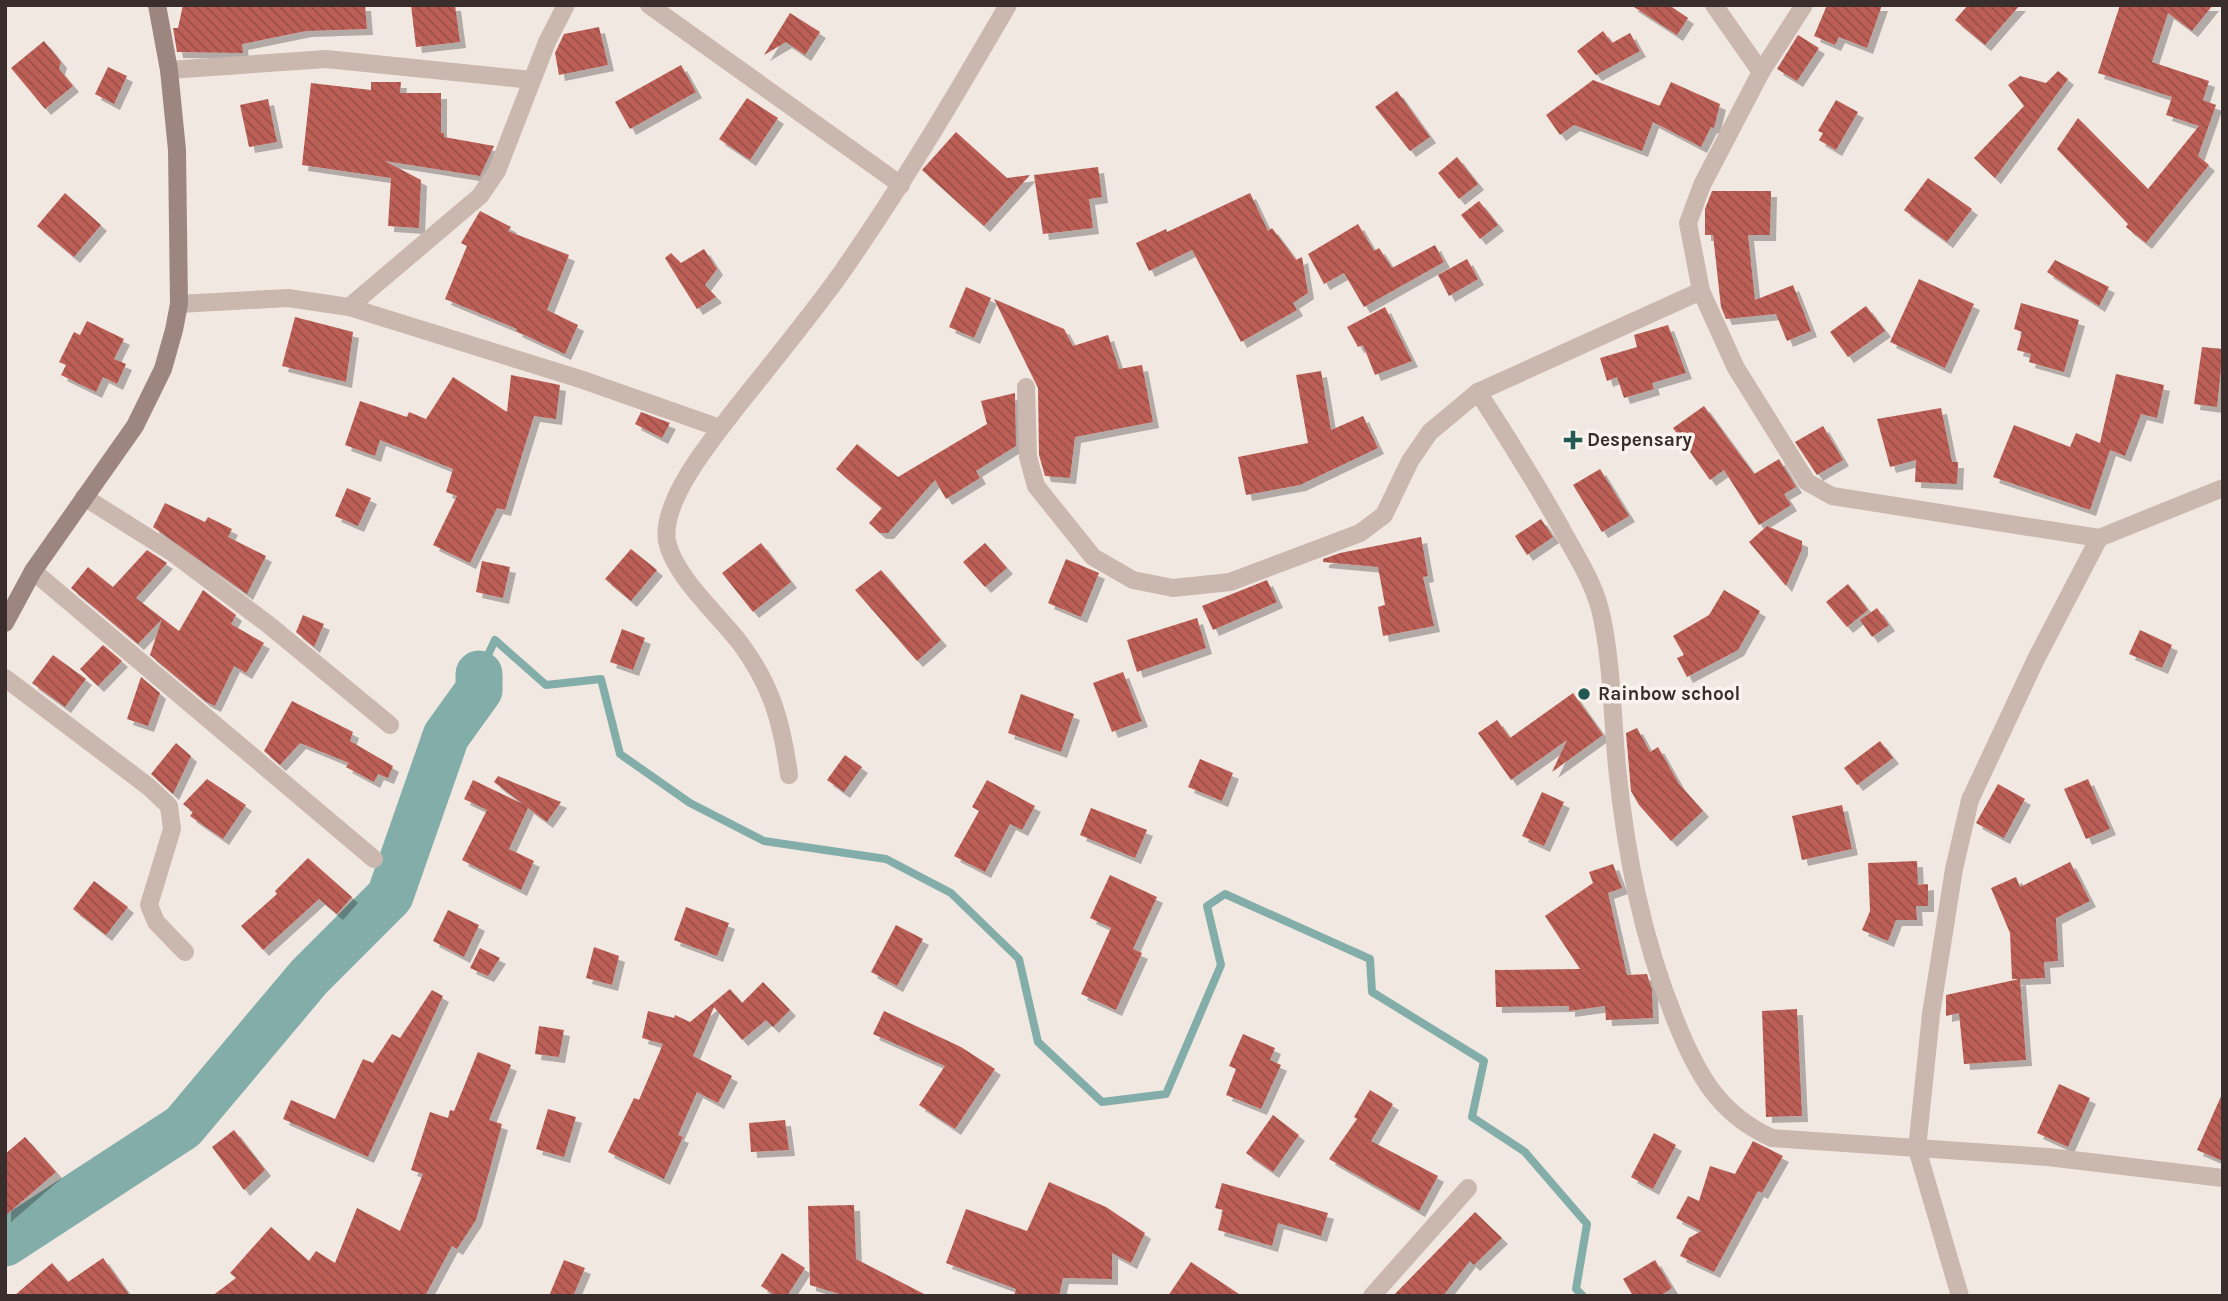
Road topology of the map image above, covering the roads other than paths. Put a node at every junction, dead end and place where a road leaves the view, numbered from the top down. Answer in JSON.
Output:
{"nodes":[{"id":1,"x":158,"y":5,"type":"edge"},
{"id":2,"x":566,"y":5,"type":"edge"},
{"id":3,"x":649,"y":5,"type":"edge"},
{"id":4,"x":1008,"y":5,"type":"edge"},
{"id":5,"x":1714,"y":5,"type":"edge"},
{"id":6,"x":1804,"y":5,"type":"edge"},
{"id":7,"x":169,"y":69,"type":"junction"},
{"id":8,"x":1760,"y":72,"type":"junction"},
{"id":9,"x":532,"y":80,"type":"junction"},
{"id":10,"x":901,"y":185,"type":"junction"},
{"id":11,"x":1702,"y":290,"type":"junction"},
{"id":12,"x":178,"y":304,"type":"junction"},
{"id":13,"x":349,"y":307,"type":"junction"},
{"id":14,"x":1026,"y":387,"type":"dead end"},
{"id":15,"x":1478,"y":392,"type":"junction"},
{"id":16,"x":720,"y":428,"type":"junction"},
{"id":17,"x":2223,"y":488,"type":"edge"},
{"id":18,"x":84,"y":497,"type":"junction"},
{"id":19,"x":2099,"y":538,"type":"junction"},
{"id":20,"x":33,"y":571,"type":"junction"},
{"id":21,"x":5,"y":623,"type":"edge"},
{"id":22,"x":5,"y":678,"type":"edge"},
{"id":23,"x":390,"y":725,"type":"dead end"},
{"id":24,"x":789,"y":775,"type":"dead end"},
{"id":25,"x":374,"y":859,"type":"dead end"},
{"id":26,"x":185,"y":952,"type":"dead end"},
{"id":27,"x":1917,"y":1149,"type":"junction"},
{"id":28,"x":2223,"y":1178,"type":"edge"},
{"id":29,"x":1468,"y":1188,"type":"dead end"},
{"id":30,"x":1372,"y":1296,"type":"edge"},
{"id":31,"x":1960,"y":1296,"type":"edge"}],
"edges":[{"from":1,"to":7,"type":"street"},
{"from":2,"to":9,"type":"street"},
{"from":3,"to":10,"type":"street"},
{"from":4,"to":10,"type":"street"},
{"from":5,"to":8,"type":"street"},
{"from":6,"to":8,"type":"street"},
{"from":7,"to":9,"type":"street"},
{"from":7,"to":12,"type":"street"},
{"from":8,"to":11,"type":"street"},
{"from":9,"to":13,"type":"street"},
{"from":10,"to":16,"type":"street"},
{"from":11,"to":15,"type":"street"},
{"from":11,"to":19,"type":"street"},
{"from":12,"to":13,"type":"street"},
{"from":12,"to":18,"type":"street"},
{"from":13,"to":16,"type":"street"},
{"from":14,"to":15,"type":"street"},
{"from":15,"to":27,"type":"street"},
{"from":16,"to":24,"type":"street"},
{"from":17,"to":19,"type":"street"},
{"from":18,"to":20,"type":"street"},
{"from":18,"to":23,"type":"street"},
{"from":19,"to":27,"type":"street"},
{"from":20,"to":21,"type":"street"},
{"from":20,"to":25,"type":"street"},
{"from":22,"to":26,"type":"street"},
{"from":27,"to":28,"type":"street"},
{"from":27,"to":31,"type":"street"},
{"from":29,"to":30,"type":"street"}]}
